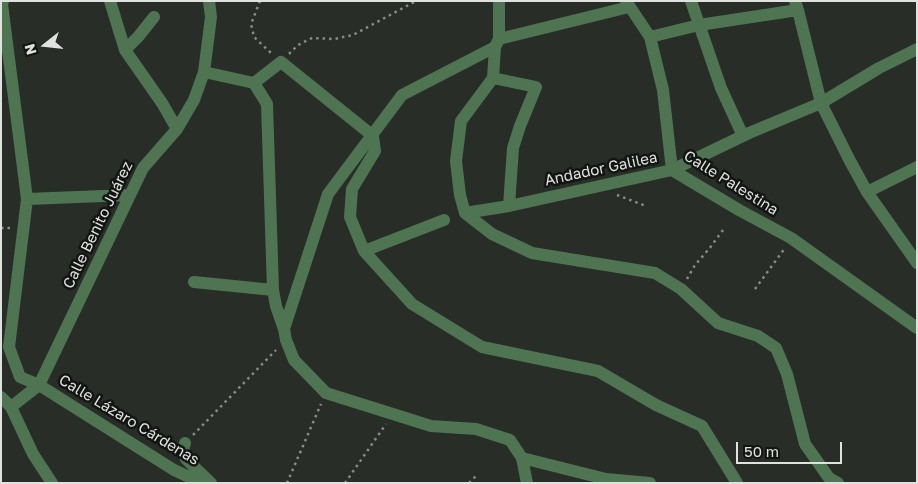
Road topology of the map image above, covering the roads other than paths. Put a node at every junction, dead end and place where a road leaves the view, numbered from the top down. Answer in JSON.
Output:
{"nodes":[{"id":1,"x":2,"y":1,"type":"edge"},
{"id":2,"x":110,"y":1,"type":"edge"},
{"id":3,"x":209,"y":1,"type":"edge"},
{"id":4,"x":498,"y":1,"type":"edge"},
{"id":5,"x":691,"y":1,"type":"edge"},
{"id":6,"x":628,"y":4,"type":"edge"},
{"id":7,"x":797,"y":6,"type":"edge"},
{"id":8,"x":154,"y":17,"type":"dead end"},
{"id":9,"x":699,"y":25,"type":"junction"},
{"id":10,"x":650,"y":37,"type":"junction"},
{"id":11,"x":497,"y":43,"type":"junction"},
{"id":12,"x":917,"y":49,"type":"edge"},
{"id":13,"x":125,"y":50,"type":"junction"},
{"id":14,"x":204,"y":72,"type":"junction"},
{"id":15,"x":493,"y":78,"type":"junction"},
{"id":16,"x":254,"y":83,"type":"junction"},
{"id":17,"x":821,"y":103,"type":"junction"},
{"id":18,"x":177,"y":129,"type":"junction"},
{"id":19,"x":373,"y":136,"type":"junction"},
{"id":20,"x":743,"y":136,"type":"junction"},
{"id":21,"x":917,"y":168,"type":"edge"},
{"id":22,"x":672,"y":170,"type":"junction"},
{"id":23,"x":867,"y":192,"type":"junction"},
{"id":24,"x":129,"y":195,"type":"junction"},
{"id":25,"x":27,"y":199,"type":"junction"},
{"id":26,"x":509,"y":206,"type":"junction"},
{"id":27,"x":465,"y":213,"type":"junction"},
{"id":28,"x":444,"y":220,"type":"dead end"},
{"id":29,"x":364,"y":251,"type":"junction"},
{"id":30,"x":917,"y":263,"type":"edge"},
{"id":31,"x":194,"y":282,"type":"dead end"},
{"id":32,"x":273,"y":290,"type":"junction"},
{"id":33,"x":917,"y":328,"type":"edge"},
{"id":34,"x":285,"y":334,"type":"junction"},
{"id":35,"x":39,"y":385,"type":"junction"},
{"id":36,"x":1,"y":397,"type":"edge"},
{"id":37,"x":12,"y":407,"type":"junction"},
{"id":38,"x":185,"y":443,"type":"road end"},
{"id":39,"x":522,"y":458,"type":"junction"},
{"id":40,"x":52,"y":483,"type":"edge"},
{"id":41,"x":202,"y":483,"type":"edge"},
{"id":42,"x":211,"y":483,"type":"edge"},
{"id":43,"x":527,"y":483,"type":"edge"},
{"id":44,"x":650,"y":483,"type":"edge"},
{"id":45,"x":737,"y":483,"type":"edge"},
{"id":46,"x":838,"y":483,"type":"edge"}],
"edges":[{"from":1,"to":25,"type":"street","name":"Calle Lázaro Cárdenas"},
{"from":2,"to":13,"type":"street"},
{"from":3,"to":14,"type":"street","name":"Calle Benito Juárez"},
{"from":4,"to":11,"type":"street"},
{"from":5,"to":9,"type":"street"},
{"from":6,"to":10,"type":"street","name":"Calle Palestina"},
{"from":6,"to":11,"type":"street"},
{"from":7,"to":9,"type":"street"},
{"from":7,"to":17,"type":"street"},
{"from":8,"to":13,"type":"street"},
{"from":9,"to":10,"type":"street"},
{"from":9,"to":20,"type":"street"},
{"from":10,"to":22,"type":"street","name":"Calle Palestina"},
{"from":11,"to":15,"type":"street"},
{"from":11,"to":19,"type":"street"},
{"from":12,"to":17,"type":"street","name":"Andador Galilea"},
{"from":13,"to":18,"type":"street"},
{"from":14,"to":16,"type":"street"},
{"from":14,"to":18,"type":"street","name":"Calle Benito Juárez"},
{"from":15,"to":26,"type":"street"},
{"from":15,"to":27,"type":"street"},
{"from":16,"to":19,"type":"street"},
{"from":16,"to":32,"type":"street"},
{"from":17,"to":20,"type":"street","name":"Andador Galilea"},
{"from":17,"to":23,"type":"street"},
{"from":18,"to":24,"type":"street","name":"Calle Benito Juárez"},
{"from":19,"to":29,"type":"street"},
{"from":19,"to":34,"type":"street"},
{"from":20,"to":22,"type":"street","name":"Andador Galilea"},
{"from":21,"to":23,"type":"street"},
{"from":22,"to":26,"type":"street","name":"Andador Galilea"},
{"from":22,"to":33,"type":"street","name":"Calle Palestina"},
{"from":23,"to":30,"type":"street"},
{"from":24,"to":25,"type":"street"},
{"from":24,"to":35,"type":"street","name":"Calle Benito Juárez"},
{"from":25,"to":35,"type":"street","name":"Calle Lázaro Cárdenas"},
{"from":26,"to":27,"type":"street","name":"Andador Galilea"},
{"from":27,"to":46,"type":"street"},
{"from":28,"to":29,"type":"street"},
{"from":29,"to":45,"type":"street"},
{"from":31,"to":32,"type":"street"},
{"from":32,"to":34,"type":"street"},
{"from":34,"to":39,"type":"street"},
{"from":35,"to":37,"type":"street","name":"Calle Benito Juárez"},
{"from":35,"to":41,"type":"street","name":"Calle Lázaro Cárdenas"},
{"from":36,"to":37,"type":"street"},
{"from":37,"to":40,"type":"street"},
{"from":38,"to":42,"type":"street"},
{"from":39,"to":43,"type":"street"},
{"from":39,"to":44,"type":"street"}]}
